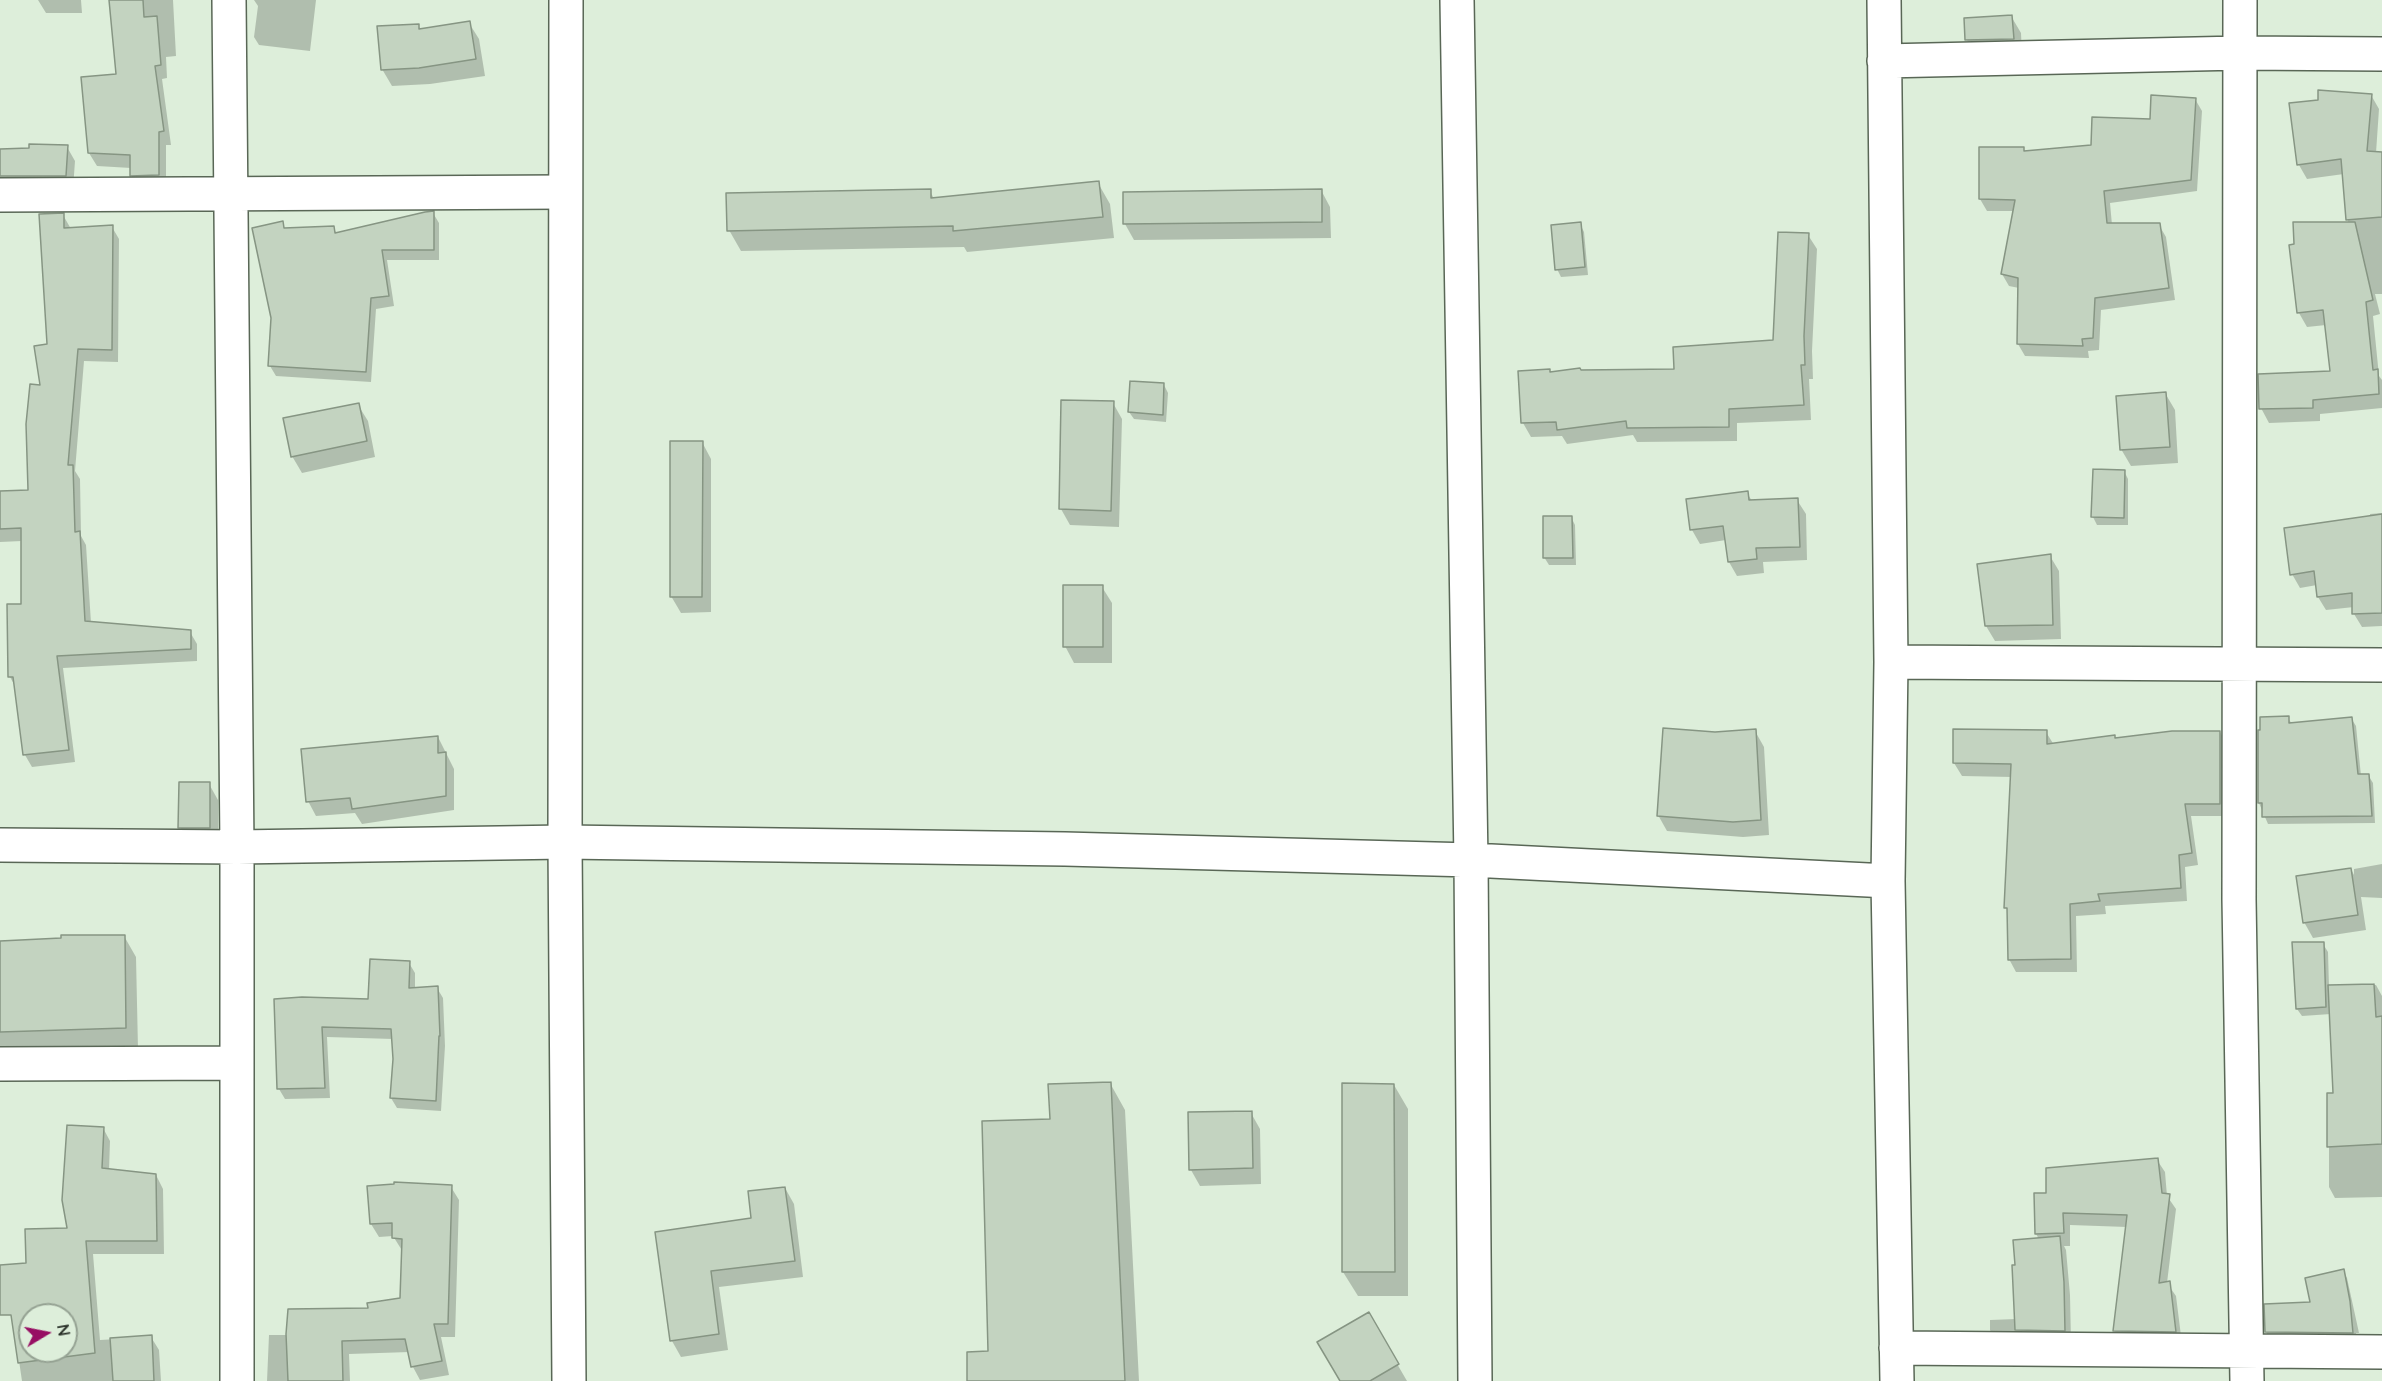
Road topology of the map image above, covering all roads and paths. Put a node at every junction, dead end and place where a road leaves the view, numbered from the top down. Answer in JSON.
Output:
{"nodes":[{"id":1,"x":229,"y":0,"type":"edge"},
{"id":2,"x":566,"y":0,"type":"edge"},
{"id":3,"x":1457,"y":0,"type":"edge"},
{"id":4,"x":1884,"y":0,"type":"edge"},
{"id":5,"x":2240,"y":0,"type":"edge"},
{"id":6,"x":2240,"y":53,"type":"junction"},
{"id":7,"x":2382,"y":54,"type":"edge"},
{"id":8,"x":1884,"y":61,"type":"junction"},
{"id":9,"x":565,"y":192,"type":"junction"},
{"id":10,"x":231,"y":193,"type":"junction"},
{"id":11,"x":0,"y":195,"type":"edge"},
{"id":12,"x":1892,"y":662,"type":"junction"},
{"id":13,"x":2239,"y":663,"type":"junction"},
{"id":14,"x":2382,"y":664,"type":"edge"},
{"id":15,"x":565,"y":842,"type":"junction"},
{"id":16,"x":0,"y":845,"type":"edge"},
{"id":17,"x":237,"y":847,"type":"junction"},
{"id":18,"x":1471,"y":860,"type":"junction"},
{"id":19,"x":1888,"y":881,"type":"junction"},
{"id":20,"x":237,"y":1063,"type":"junction"},
{"id":21,"x":0,"y":1064,"type":"edge"},
{"id":22,"x":1896,"y":1348,"type":"junction"},
{"id":23,"x":2382,"y":1352,"type":"edge"},
{"id":24,"x":2247,"y":1366,"type":"edge"},
{"id":25,"x":237,"y":1381,"type":"edge"},
{"id":26,"x":569,"y":1381,"type":"edge"},
{"id":27,"x":1475,"y":1381,"type":"edge"},
{"id":28,"x":1897,"y":1381,"type":"edge"}],
"edges":[{"from":1,"to":10,"type":"street"},
{"from":2,"to":9,"type":"street"},
{"from":3,"to":18,"type":"street"},
{"from":4,"to":8,"type":"street"},
{"from":5,"to":6,"type":"street"},
{"from":6,"to":7,"type":"street"},
{"from":6,"to":8,"type":"street"},
{"from":6,"to":13,"type":"street"},
{"from":8,"to":12,"type":"street"},
{"from":9,"to":10,"type":"street"},
{"from":9,"to":15,"type":"street"},
{"from":10,"to":11,"type":"street"},
{"from":10,"to":17,"type":"street"},
{"from":12,"to":13,"type":"street"},
{"from":12,"to":19,"type":"street"},
{"from":13,"to":14,"type":"street"},
{"from":13,"to":24,"type":"street"},
{"from":15,"to":17,"type":"street"},
{"from":15,"to":18,"type":"street"},
{"from":15,"to":26,"type":"street"},
{"from":16,"to":17,"type":"street"},
{"from":17,"to":20,"type":"street"},
{"from":18,"to":19,"type":"street"},
{"from":18,"to":27,"type":"street"},
{"from":19,"to":22,"type":"street"},
{"from":20,"to":21,"type":"street"},
{"from":20,"to":25,"type":"street"},
{"from":22,"to":24,"type":"street"},
{"from":22,"to":28,"type":"street"},
{"from":23,"to":24,"type":"street"}]}
